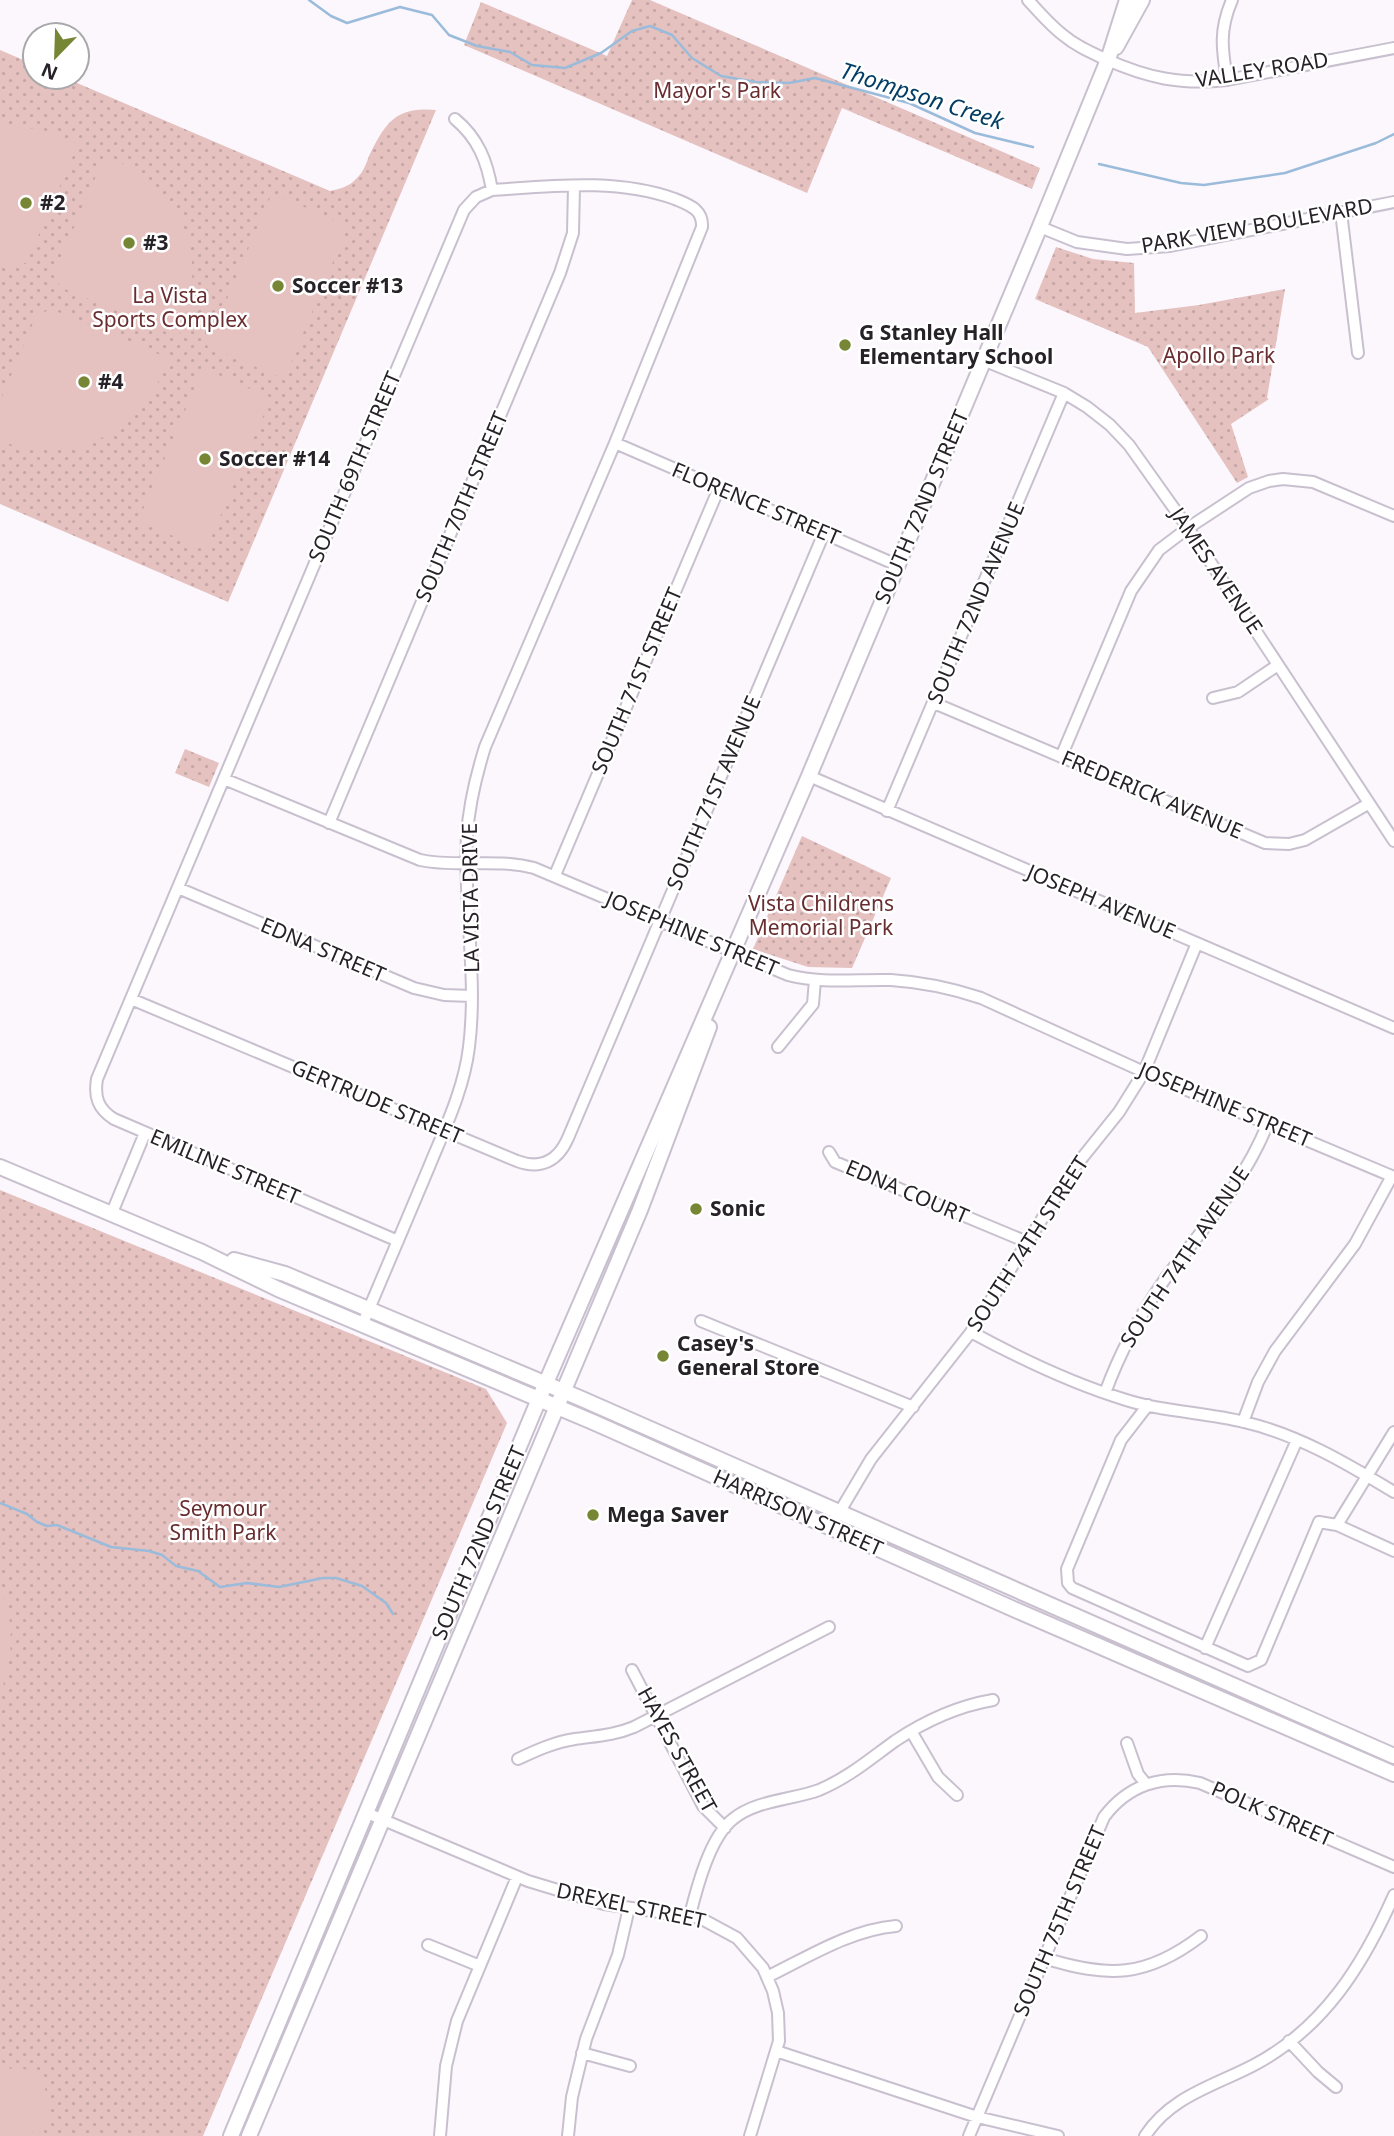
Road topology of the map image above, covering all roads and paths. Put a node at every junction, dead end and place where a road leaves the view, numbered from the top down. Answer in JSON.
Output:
{"nodes":[{"id":1,"x":1028,"y":0,"type":"edge"},
{"id":2,"x":1127,"y":0,"type":"edge"},
{"id":3,"x":1142,"y":0,"type":"edge"},
{"id":4,"x":1232,"y":0,"type":"edge"},
{"id":5,"x":1394,"y":48,"type":"edge"},
{"id":6,"x":1108,"y":60,"type":"junction"},
{"id":7,"x":1227,"y":80,"type":"junction"},
{"id":8,"x":455,"y":119,"type":"dead end"},
{"id":9,"x":574,"y":186,"type":"junction"},
{"id":10,"x":492,"y":190,"type":"junction"},
{"id":11,"x":1394,"y":202,"type":"edge"},
{"id":12,"x":1342,"y":212,"type":"junction"},
{"id":13,"x":1040,"y":227,"type":"junction"},
{"id":14,"x":1358,"y":353,"type":"dead end"},
{"id":15,"x":983,"y":360,"type":"junction"},
{"id":16,"x":1064,"y":393,"type":"junction"},
{"id":17,"x":615,"y":443,"type":"junction"},
{"id":18,"x":719,"y":488,"type":"junction"},
{"id":19,"x":1394,"y":516,"type":"edge"},
{"id":20,"x":1188,"y":528,"type":"junction"},
{"id":21,"x":824,"y":533,"type":"junction"},
{"id":22,"x":897,"y":565,"type":"junction"},
{"id":23,"x":1278,"y":665,"type":"junction"},
{"id":24,"x":1213,"y":698,"type":"dead end"},
{"id":25,"x":934,"y":703,"type":"junction"},
{"id":26,"x":1061,"y":757,"type":"junction"},
{"id":27,"x":809,"y":776,"type":"junction"},
{"id":28,"x":224,"y":779,"type":"junction"},
{"id":29,"x":1368,"y":804,"type":"junction"},
{"id":30,"x":887,"y":811,"type":"junction"},
{"id":31,"x":329,"y":823,"type":"junction"},
{"id":32,"x":1394,"y":841,"type":"edge"},
{"id":33,"x":467,"y":863,"type":"junction"},
{"id":34,"x":555,"y":876,"type":"junction"},
{"id":35,"x":178,"y":888,"type":"junction"},
{"id":36,"x":660,"y":920,"type":"junction"},
{"id":37,"x":1197,"y":943,"type":"junction"},
{"id":38,"x":733,"y":952,"type":"junction"},
{"id":39,"x":815,"y":980,"type":"junction"},
{"id":40,"x":472,"y":996,"type":"junction"},
{"id":41,"x":131,"y":999,"type":"junction"},
{"id":42,"x":1394,"y":1028,"type":"edge"},
{"id":43,"x":778,"y":1047,"type":"dead end"},
{"id":44,"x":104,"y":1061,"type":"joint"},
{"id":45,"x":1144,"y":1072,"type":"junction"},
{"id":46,"x":587,"y":1091,"type":"joint"},
{"id":47,"x":1268,"y":1123,"type":"junction"},
{"id":48,"x":444,"y":1130,"type":"junction"},
{"id":49,"x":145,"y":1133,"type":"junction"},
{"id":50,"x":829,"y":1152,"type":"dead end"},
{"id":51,"x":0,"y":1167,"type":"edge"},
{"id":52,"x":1393,"y":1176,"type":"edge"},
{"id":53,"x":111,"y":1214,"type":"junction"},
{"id":54,"x":398,"y":1241,"type":"junction"},
{"id":55,"x":1027,"y":1242,"type":"junction"},
{"id":56,"x":202,"y":1251,"type":"junction"},
{"id":57,"x":369,"y":1309,"type":"junction"},
{"id":58,"x":701,"y":1321,"type":"dead end"},
{"id":59,"x":363,"y":1324,"type":"junction"},
{"id":60,"x":971,"y":1332,"type":"junction"},
{"id":61,"x":545,"y":1384,"type":"junction"},
{"id":62,"x":562,"y":1391,"type":"junction"},
{"id":63,"x":1105,"y":1392,"type":"junction"},
{"id":64,"x":539,"y":1399,"type":"junction"},
{"id":65,"x":1148,"y":1405,"type":"junction"},
{"id":66,"x":556,"y":1406,"type":"junction"},
{"id":67,"x":913,"y":1407,"type":"junction"},
{"id":68,"x":1243,"y":1422,"type":"junction"},
{"id":69,"x":1394,"y":1432,"type":"edge"},
{"id":70,"x":1297,"y":1440,"type":"junction"},
{"id":71,"x":1367,"y":1476,"type":"junction"},
{"id":72,"x":1394,"y":1492,"type":"edge"},
{"id":73,"x":839,"y":1513,"type":"junction"},
{"id":74,"x":1337,"y":1525,"type":"junction"},
{"id":75,"x":830,"y":1528,"type":"junction"},
{"id":76,"x":1394,"y":1551,"type":"edge"},
{"id":77,"x":829,"y":1627,"type":"dead end"},
{"id":78,"x":1205,"y":1647,"type":"junction"},
{"id":79,"x":632,"y":1670,"type":"dead end"},
{"id":80,"x":993,"y":1700,"type":"dead end"},
{"id":81,"x":656,"y":1717,"type":"junction"},
{"id":82,"x":911,"y":1731,"type":"junction"},
{"id":83,"x":1126,"y":1743,"type":"dead end"},
{"id":84,"x":1394,"y":1756,"type":"edge"},
{"id":85,"x":518,"y":1759,"type":"dead end"},
{"id":86,"x":1394,"y":1774,"type":"edge"},
{"id":87,"x":1146,"y":1784,"type":"junction"},
{"id":88,"x":957,"y":1795,"type":"dead end"},
{"id":89,"x":367,"y":1813,"type":"junction"},
{"id":90,"x":383,"y":1819,"type":"junction"},
{"id":91,"x":725,"y":1828,"type":"junction"},
{"id":92,"x":1394,"y":1867,"type":"edge"},
{"id":93,"x":517,"y":1877,"type":"junction"},
{"id":94,"x":1394,"y":1895,"type":"edge"},
{"id":95,"x":629,"y":1908,"type":"junction"},
{"id":96,"x":690,"y":1916,"type":"junction"},
{"id":97,"x":896,"y":1926,"type":"dead end"},
{"id":98,"x":1201,"y":1936,"type":"dead end"},
{"id":99,"x":428,"y":1945,"type":"dead end"},
{"id":100,"x":1044,"y":1958,"type":"junction"},
{"id":101,"x":480,"y":1966,"type":"junction"},
{"id":102,"x":767,"y":1977,"type":"junction"},
{"id":103,"x":1289,"y":2041,"type":"junction"},
{"id":104,"x":776,"y":2051,"type":"junction"},
{"id":105,"x":582,"y":2053,"type":"junction"},
{"id":106,"x":630,"y":2066,"type":"dead end"},
{"id":107,"x":1336,"y":2087,"type":"dead end"},
{"id":108,"x":977,"y":2117,"type":"junction"},
{"id":109,"x":231,"y":2136,"type":"edge"},
{"id":110,"x":249,"y":2136,"type":"edge"},
{"id":111,"x":440,"y":2136,"type":"edge"},
{"id":112,"x":568,"y":2136,"type":"edge"},
{"id":113,"x":750,"y":2136,"type":"edge"},
{"id":114,"x":969,"y":2136,"type":"edge"},
{"id":115,"x":1058,"y":2136,"type":"edge"},
{"id":116,"x":1145,"y":2136,"type":"edge"}],
"edges":[{"from":1,"to":6,"type":"street","name":"VALLEY ROAD"},
{"from":2,"to":6,"type":"main road","name":"SOUTH 72ND STREET"},
{"from":3,"to":6,"type":"main road","name":"SOUTH 72ND STREET"},
{"from":4,"to":7,"type":"street"},
{"from":5,"to":7,"type":"street","name":"VALLEY ROAD"},
{"from":6,"to":7,"type":"street","name":"VALLEY ROAD"},
{"from":6,"to":13,"type":"main road","name":"SOUTH 72ND STREET"},
{"from":8,"to":10,"type":"street"},
{"from":9,"to":10,"type":"street"},
{"from":9,"to":17,"type":"street","name":"LA VISTA DRIVE"},
{"from":9,"to":31,"type":"street","name":"SOUTH 70TH STREET"},
{"from":10,"to":28,"type":"street","name":"SOUTH 69TH STREET"},
{"from":11,"to":12,"type":"street","name":"PARK VIEW BOULEVARD"},
{"from":12,"to":13,"type":"street","name":"PARK VIEW BOULEVARD"},
{"from":12,"to":14,"type":"street"},
{"from":13,"to":15,"type":"main road","name":"SOUTH 72ND STREET"},
{"from":15,"to":16,"type":"street","name":"JAMES AVENUE"},
{"from":15,"to":22,"type":"main road","name":"SOUTH 72ND STREET"},
{"from":16,"to":20,"type":"street","name":"JAMES AVENUE"},
{"from":16,"to":25,"type":"street","name":"SOUTH 72ND AVENUE"},
{"from":17,"to":18,"type":"street","name":"FLORENCE STREET"},
{"from":17,"to":33,"type":"street","name":"LA VISTA DRIVE"},
{"from":18,"to":21,"type":"street","name":"FLORENCE STREET"},
{"from":18,"to":34,"type":"street","name":"SOUTH 71ST STREET"},
{"from":19,"to":20,"type":"street"},
{"from":20,"to":23,"type":"street","name":"JAMES AVENUE"},
{"from":20,"to":26,"type":"street"},
{"from":21,"to":22,"type":"street","name":"FLORENCE STREET"},
{"from":21,"to":36,"type":"street","name":"SOUTH 71ST AVENUE"},
{"from":22,"to":27,"type":"main road","name":"SOUTH 72ND STREET"},
{"from":23,"to":24,"type":"street"},
{"from":23,"to":29,"type":"street","name":"JAMES AVENUE"},
{"from":25,"to":26,"type":"street","name":"FREDERICK AVENUE"},
{"from":25,"to":30,"type":"street","name":"SOUTH 72ND AVENUE"},
{"from":26,"to":29,"type":"street","name":"FREDERICK AVENUE"},
{"from":27,"to":30,"type":"street","name":"JOSEPH AVENUE"},
{"from":27,"to":38,"type":"main road","name":"SOUTH 72ND STREET"},
{"from":28,"to":31,"type":"street","name":"JOSEPHINE STREET"},
{"from":28,"to":35,"type":"street","name":"SOUTH 69TH STREET"},
{"from":29,"to":32,"type":"street","name":"JAMES AVENUE"},
{"from":30,"to":37,"type":"street","name":"JOSEPH AVENUE"},
{"from":31,"to":33,"type":"street","name":"JOSEPHINE STREET"},
{"from":33,"to":34,"type":"street","name":"JOSEPHINE STREET"},
{"from":33,"to":40,"type":"street","name":"LA VISTA DRIVE"},
{"from":34,"to":36,"type":"street","name":"JOSEPHINE STREET"},
{"from":35,"to":40,"type":"street","name":"EDNA STREET"},
{"from":35,"to":41,"type":"street","name":"SOUTH 69TH STREET"},
{"from":36,"to":38,"type":"street","name":"JOSEPHINE STREET"},
{"from":36,"to":46,"type":"street","name":"SOUTH 71ST AVENUE"},
{"from":37,"to":42,"type":"street","name":"JOSEPH AVENUE"},
{"from":37,"to":45,"type":"street","name":"SOUTH 74TH STREET"},
{"from":38,"to":39,"type":"street","name":"JOSEPHINE STREET"},
{"from":38,"to":61,"type":"main road","name":"SOUTH 72ND STREET"},
{"from":38,"to":62,"type":"main road","name":"SOUTH 72ND STREET"},
{"from":39,"to":43,"type":"street"},
{"from":39,"to":45,"type":"street","name":"JOSEPHINE STREET"},
{"from":40,"to":48,"type":"street","name":"LA VISTA DRIVE"},
{"from":41,"to":44,"type":"street","name":"SOUTH 69TH STREET"},
{"from":41,"to":48,"type":"street","name":"GERTRUDE STREET"},
{"from":44,"to":49,"type":"street","name":"EMILINE STREET"},
{"from":45,"to":47,"type":"street","name":"JOSEPHINE STREET"},
{"from":45,"to":55,"type":"street","name":"SOUTH 74TH STREET"},
{"from":46,"to":48,"type":"street","name":"GERTRUDE STREET"},
{"from":47,"to":52,"type":"street","name":"JOSEPHINE STREET"},
{"from":47,"to":63,"type":"street","name":"SOUTH 74TH AVENUE"},
{"from":48,"to":54,"type":"street","name":"LA VISTA DRIVE"},
{"from":49,"to":53,"type":"street"},
{"from":49,"to":54,"type":"street","name":"EMILINE STREET"},
{"from":50,"to":55,"type":"street","name":"EDNA COURT"},
{"from":51,"to":53,"type":"main road","name":"HARRISON STREET"},
{"from":52,"to":68,"type":"street"},
{"from":53,"to":56,"type":"main road","name":"HARRISON STREET"},
{"from":54,"to":57,"type":"street","name":"LA VISTA DRIVE"},
{"from":55,"to":60,"type":"street","name":"SOUTH 74TH STREET"},
{"from":56,"to":57,"type":"main road","name":"HARRISON STREET"},
{"from":56,"to":59,"type":"main road","name":"HARRISON STREET"},
{"from":57,"to":59,"type":"street","name":"LA VISTA DRIVE"},
{"from":57,"to":61,"type":"main road","name":"HARRISON STREET"},
{"from":58,"to":67,"type":"street"},
{"from":59,"to":64,"type":"main road","name":"HARRISON STREET"},
{"from":60,"to":63,"type":"street"},
{"from":60,"to":67,"type":"street","name":"SOUTH 74TH STREET"},
{"from":61,"to":62,"type":"main road","name":"HARRISON STREET"},
{"from":61,"to":64,"type":"main road","name":"SOUTH 72ND STREET"},
{"from":62,"to":66,"type":"main road","name":"SOUTH 72ND STREET"},
{"from":62,"to":73,"type":"main road","name":"HARRISON STREET"},
{"from":63,"to":65,"type":"street"},
{"from":64,"to":66,"type":"main road","name":"HARRISON STREET"},
{"from":64,"to":89,"type":"main road","name":"SOUTH 72ND STREET"},
{"from":65,"to":68,"type":"street"},
{"from":65,"to":78,"type":"street"},
{"from":66,"to":75,"type":"main road","name":"HARRISON STREET"},
{"from":66,"to":90,"type":"main road","name":"SOUTH 72ND STREET"},
{"from":67,"to":73,"type":"street","name":"SOUTH 74TH STREET"},
{"from":68,"to":70,"type":"street"},
{"from":69,"to":71,"type":"street"},
{"from":70,"to":71,"type":"street"},
{"from":70,"to":78,"type":"street"},
{"from":71,"to":72,"type":"street"},
{"from":71,"to":74,"type":"street"},
{"from":73,"to":75,"type":"street","name":"SOUTH 74TH STREET"},
{"from":73,"to":84,"type":"main road","name":"HARRISON STREET"},
{"from":74,"to":76,"type":"street"},
{"from":74,"to":78,"type":"street"},
{"from":75,"to":86,"type":"main road","name":"HARRISON STREET"},
{"from":77,"to":81,"type":"street"},
{"from":79,"to":81,"type":"street","name":"HAYES STREET"},
{"from":80,"to":82,"type":"street"},
{"from":81,"to":85,"type":"street"},
{"from":81,"to":91,"type":"street","name":"HAYES STREET"},
{"from":82,"to":88,"type":"street"},
{"from":82,"to":91,"type":"street"},
{"from":83,"to":87,"type":"street"},
{"from":87,"to":92,"type":"street","name":"POLK STREET"},
{"from":87,"to":100,"type":"street","name":"SOUTH 75TH STREET"},
{"from":89,"to":90,"type":"street","name":"DREXEL STREET"},
{"from":89,"to":109,"type":"main road","name":"SOUTH 72ND STREET"},
{"from":90,"to":93,"type":"street","name":"DREXEL STREET"},
{"from":90,"to":110,"type":"main road","name":"SOUTH 72ND STREET"},
{"from":91,"to":96,"type":"street"},
{"from":93,"to":95,"type":"street","name":"DREXEL STREET"},
{"from":93,"to":101,"type":"street"},
{"from":94,"to":103,"type":"street"},
{"from":95,"to":96,"type":"street","name":"DREXEL STREET"},
{"from":95,"to":105,"type":"street"},
{"from":96,"to":102,"type":"street","name":"DREXEL STREET"},
{"from":97,"to":102,"type":"street"},
{"from":98,"to":100,"type":"street"},
{"from":99,"to":101,"type":"street"},
{"from":100,"to":108,"type":"street","name":"SOUTH 75TH STREET"},
{"from":101,"to":111,"type":"street"},
{"from":102,"to":104,"type":"street","name":"DREXEL STREET"},
{"from":103,"to":107,"type":"street"},
{"from":103,"to":116,"type":"street"},
{"from":104,"to":108,"type":"street"},
{"from":104,"to":113,"type":"street","name":"DREXEL STREET"},
{"from":105,"to":106,"type":"street"},
{"from":105,"to":112,"type":"street"},
{"from":108,"to":114,"type":"street","name":"SOUTH 75TH STREET"},
{"from":108,"to":115,"type":"street"}]}
